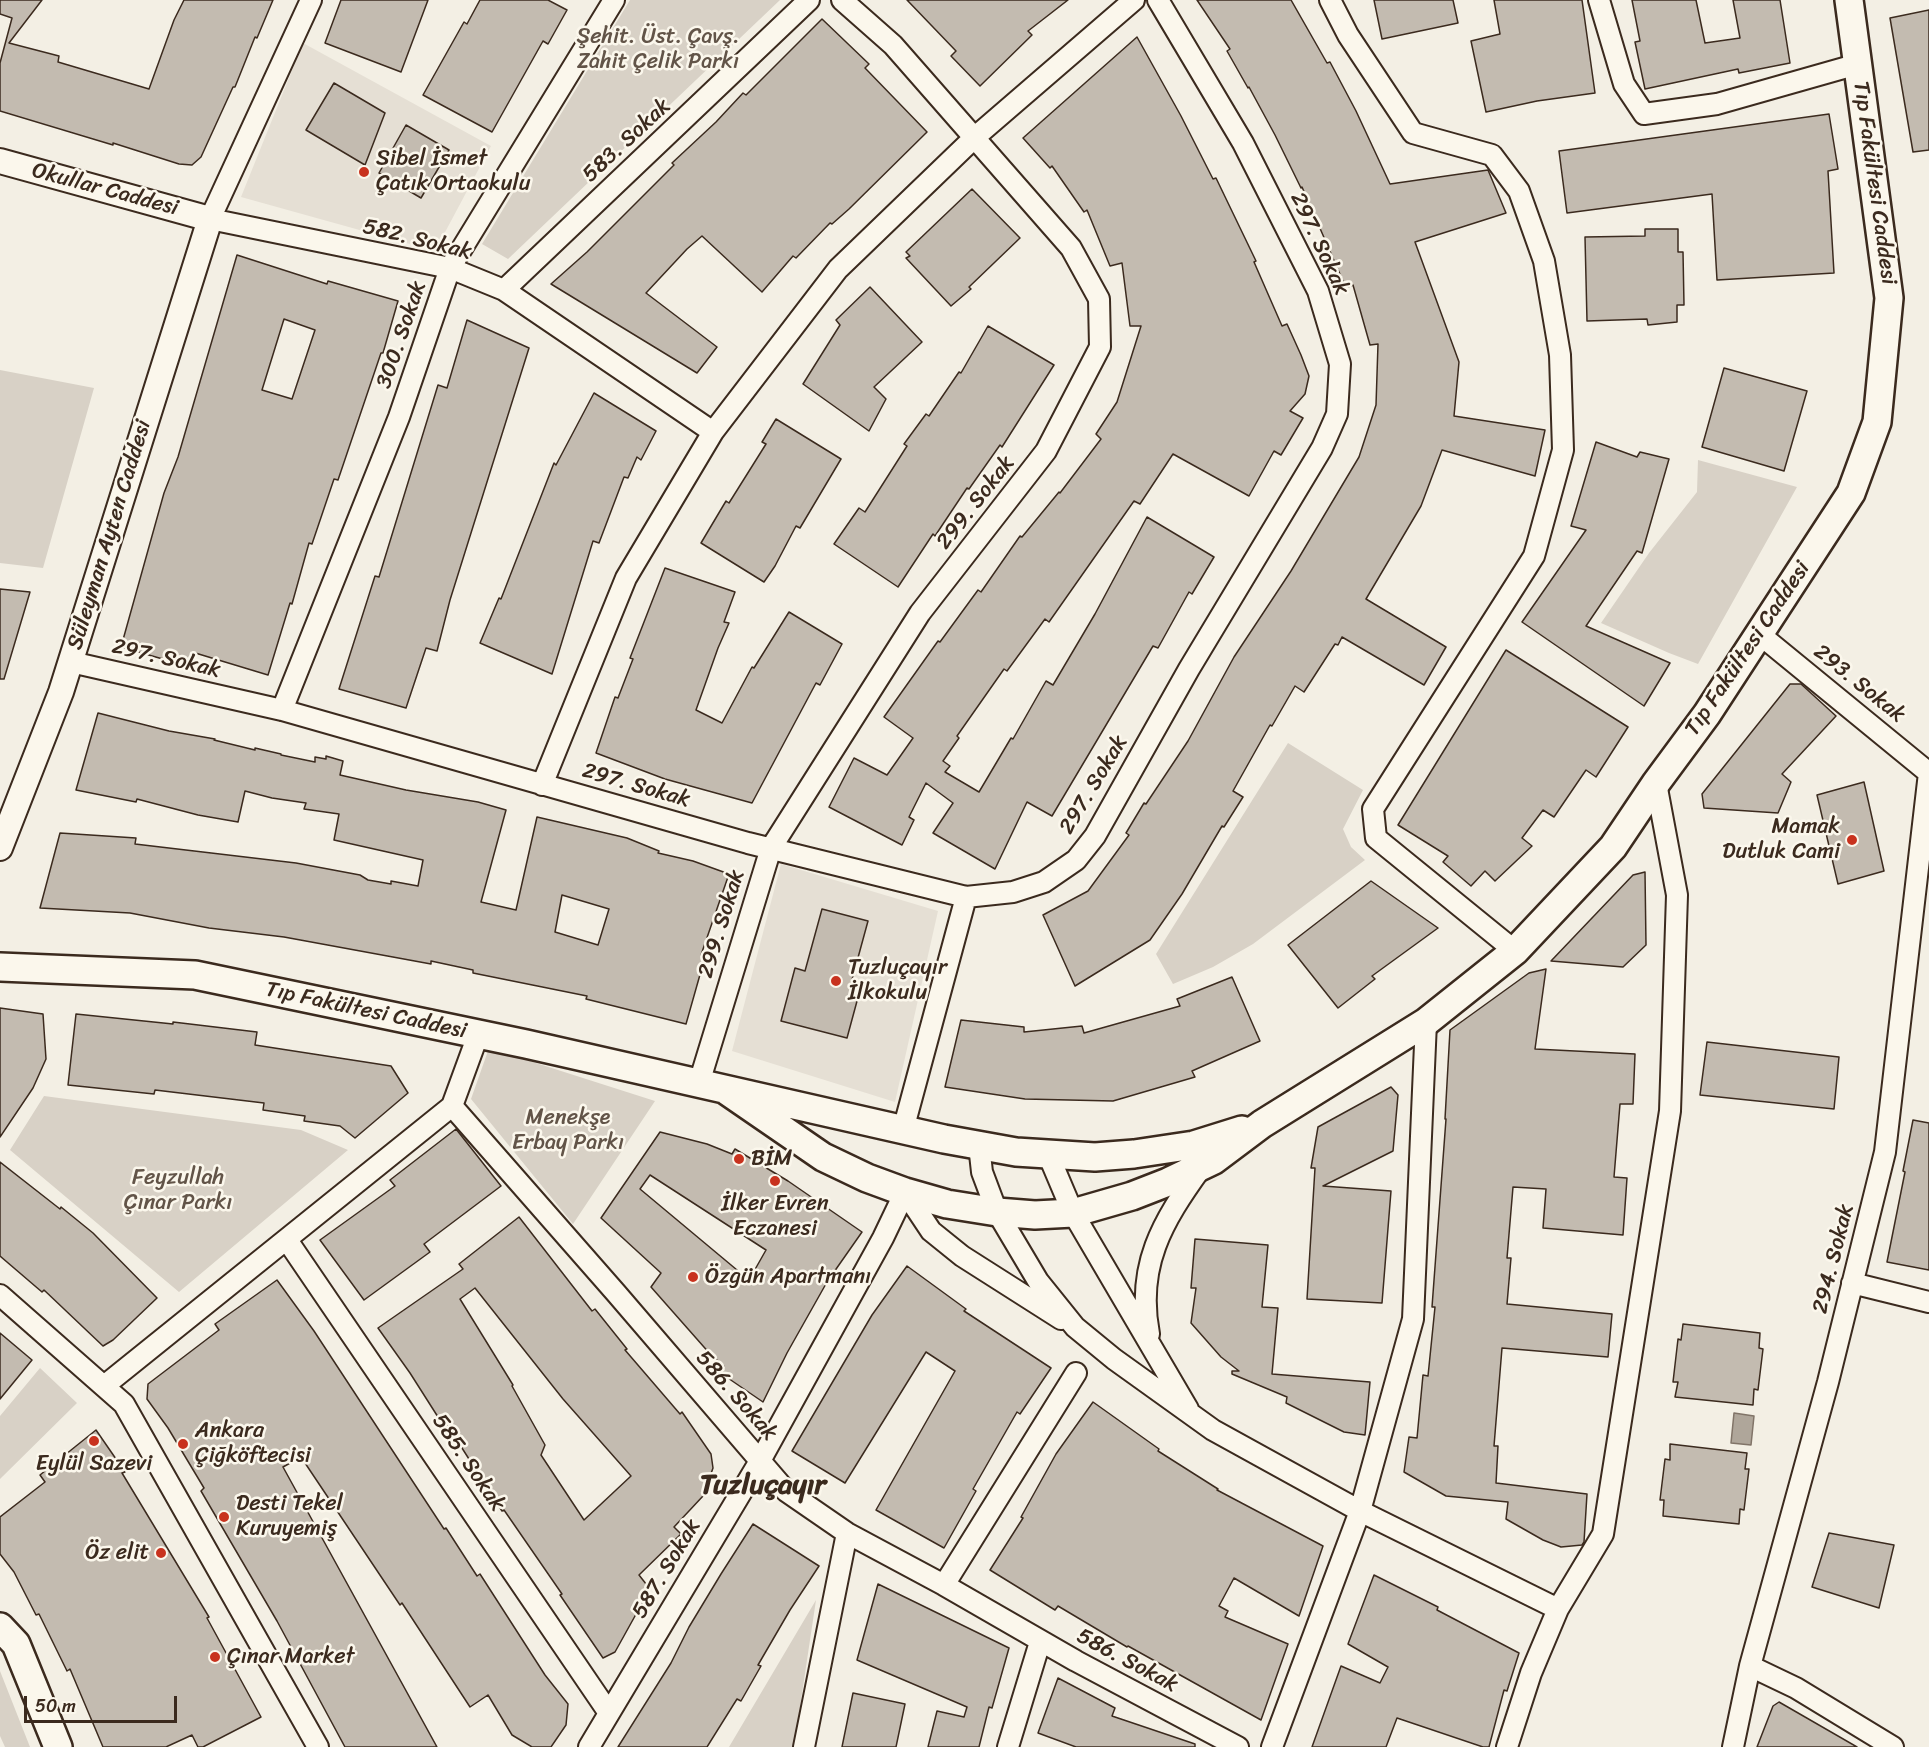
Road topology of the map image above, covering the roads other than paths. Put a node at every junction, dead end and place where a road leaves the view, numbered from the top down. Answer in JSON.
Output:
{"nodes":[{"id":1,"x":311,"y":0,"type":"edge"},
{"id":2,"x":614,"y":0,"type":"edge"},
{"id":3,"x":808,"y":0,"type":"edge"},
{"id":4,"x":842,"y":0,"type":"edge"},
{"id":5,"x":1134,"y":0,"type":"edge"},
{"id":6,"x":1158,"y":0,"type":"edge"},
{"id":7,"x":1330,"y":0,"type":"edge"},
{"id":8,"x":1599,"y":0,"type":"edge"},
{"id":9,"x":1849,"y":0,"type":"edge"},
{"id":10,"x":1858,"y":64,"type":"junction"},
{"id":11,"x":974,"y":138,"type":"junction"},
{"id":12,"x":0,"y":160,"type":"edge"},
{"id":13,"x":210,"y":219,"type":"junction"},
{"id":14,"x":450,"y":268,"type":"junction"},
{"id":15,"x":504,"y":290,"type":"junction"},
{"id":16,"x":713,"y":432,"type":"junction"},
{"id":17,"x":1758,"y":633,"type":"junction"},
{"id":18,"x":71,"y":662,"type":"junction"},
{"id":19,"x":282,"y":710,"type":"junction"},
{"id":20,"x":1929,"y":773,"type":"edge"},
{"id":21,"x":1656,"y":783,"type":"junction"},
{"id":22,"x":542,"y":785,"type":"junction"},
{"id":23,"x":0,"y":848,"type":"edge"},
{"id":24,"x":771,"y":848,"type":"junction"},
{"id":25,"x":966,"y":897,"type":"junction"},
{"id":26,"x":1515,"y":951,"type":"junction"},
{"id":27,"x":0,"y":967,"type":"edge"},
{"id":28,"x":1426,"y":1022,"type":"junction"},
{"id":29,"x":478,"y":1035,"type":"junction"},
{"id":30,"x":699,"y":1083,"type":"junction"},
{"id":31,"x":727,"y":1091,"type":"junction"},
{"id":32,"x":452,"y":1106,"type":"junction"},
{"id":33,"x":1262,"y":1124,"type":"junction"},
{"id":34,"x":903,"y":1131,"type":"junction"},
{"id":35,"x":979,"y":1145,"type":"junction"},
{"id":36,"x":1047,"y":1154,"type":"junction"},
{"id":37,"x":1203,"y":1166,"type":"junction"},
{"id":38,"x":904,"y":1192,"type":"junction"},
{"id":39,"x":997,"y":1212,"type":"junction"},
{"id":40,"x":1073,"y":1213,"type":"junction"},
{"id":41,"x":287,"y":1240,"type":"junction"},
{"id":42,"x":1852,"y":1283,"type":"junction"},
{"id":43,"x":0,"y":1295,"type":"edge"},
{"id":44,"x":1929,"y":1302,"type":"edge"},
{"id":45,"x":1075,"y":1327,"type":"junction"},
{"id":46,"x":1151,"y":1346,"type":"junction"},
{"id":47,"x":1076,"y":1373,"type":"dead end"},
{"id":48,"x":104,"y":1386,"type":"junction"},
{"id":49,"x":1191,"y":1414,"type":"junction"},
{"id":50,"x":760,"y":1461,"type":"junction"},
{"id":51,"x":1360,"y":1511,"type":"junction"},
{"id":52,"x":847,"y":1533,"type":"junction"},
{"id":53,"x":944,"y":1586,"type":"junction"},
{"id":54,"x":1558,"y":1609,"type":"junction"},
{"id":55,"x":0,"y":1627,"type":"edge"},
{"id":56,"x":1040,"y":1642,"type":"junction"},
{"id":57,"x":1750,"y":1666,"type":"junction"},
{"id":58,"x":609,"y":1713,"type":"junction"},
{"id":59,"x":58,"y":1747,"type":"edge"},
{"id":60,"x":318,"y":1747,"type":"edge"},
{"id":61,"x":589,"y":1747,"type":"edge"},
{"id":62,"x":804,"y":1747,"type":"edge"},
{"id":63,"x":1008,"y":1747,"type":"edge"},
{"id":64,"x":1238,"y":1747,"type":"edge"},
{"id":65,"x":1272,"y":1747,"type":"edge"},
{"id":66,"x":1506,"y":1747,"type":"edge"},
{"id":67,"x":1733,"y":1747,"type":"edge"},
{"id":68,"x":1893,"y":1747,"type":"edge"}],
"edges":[{"from":1,"to":13,"type":"street"},
{"from":2,"to":14,"type":"street","name":"300. Sokak"},
{"from":3,"to":15,"type":"street","name":"583. Sokak"},
{"from":4,"to":11,"type":"street","name":"299. Sokak"},
{"from":5,"to":11,"type":"street"},
{"from":6,"to":25,"type":"street","name":"297. Sokak"},
{"from":7,"to":26,"type":"street"},
{"from":8,"to":10,"type":"street"},
{"from":9,"to":10,"type":"main road","name":"Tıp Fakültesi Caddesi"},
{"from":10,"to":17,"type":"main road","name":"Tıp Fakültesi Caddesi"},
{"from":11,"to":16,"type":"street"},
{"from":11,"to":24,"type":"street","name":"299. Sokak"},
{"from":12,"to":13,"type":"street","name":"Okullar Caddesi"},
{"from":13,"to":14,"type":"street","name":"582. Sokak"},
{"from":13,"to":18,"type":"street","name":"Süleyman Ayten Caddesi"},
{"from":14,"to":15,"type":"street","name":"582. Sokak"},
{"from":14,"to":19,"type":"street","name":"300. Sokak"},
{"from":15,"to":16,"type":"street","name":"582. Sokak"},
{"from":16,"to":22,"type":"street"},
{"from":17,"to":20,"type":"street","name":"293. Sokak"},
{"from":17,"to":21,"type":"main road","name":"Tıp Fakültesi Caddesi"},
{"from":18,"to":19,"type":"street","name":"297. Sokak"},
{"from":18,"to":23,"type":"street","name":"Süleyman Ayten Caddesi"},
{"from":19,"to":22,"type":"street","name":"297. Sokak"},
{"from":20,"to":42,"type":"street","name":"294. Sokak"},
{"from":21,"to":26,"type":"main road","name":"Tıp Fakültesi Caddesi"},
{"from":21,"to":54,"type":"street"},
{"from":22,"to":24,"type":"street","name":"297. Sokak"},
{"from":24,"to":25,"type":"street","name":"297. Sokak"},
{"from":24,"to":30,"type":"street","name":"299. Sokak"},
{"from":25,"to":34,"type":"street"},
{"from":26,"to":28,"type":"main road","name":"Tıp Fakültesi Caddesi"},
{"from":27,"to":29,"type":"main road","name":"Tıp Fakültesi Caddesi"},
{"from":28,"to":33,"type":"main road","name":"Tıp Fakültesi Caddesi"},
{"from":28,"to":51,"type":"street"},
{"from":29,"to":30,"type":"main road","name":"Tıp Fakültesi Caddesi"},
{"from":29,"to":32,"type":"street"},
{"from":30,"to":31,"type":"main road","name":"Tıp Fakültesi Caddesi"},
{"from":31,"to":34,"type":"main road","name":"Tıp Fakültesi Caddesi"},
{"from":31,"to":38,"type":"main road"},
{"from":32,"to":41,"type":"street"},
{"from":32,"to":50,"type":"street","name":"586. Sokak"},
{"from":33,"to":36,"type":"main road","name":"Tıp Fakültesi Caddesi"},
{"from":33,"to":37,"type":"main road"},
{"from":34,"to":35,"type":"main road","name":"Tıp Fakültesi Caddesi"},
{"from":35,"to":36,"type":"main road","name":"Tıp Fakültesi Caddesi"},
{"from":35,"to":39,"type":"street"},
{"from":36,"to":40,"type":"street"},
{"from":37,"to":40,"type":"main road"},
{"from":37,"to":46,"type":"street"},
{"from":38,"to":39,"type":"main road"},
{"from":38,"to":45,"type":"street"},
{"from":38,"to":50,"type":"street","name":"587. Sokak"},
{"from":39,"to":40,"type":"main road"},
{"from":39,"to":45,"type":"street"},
{"from":40,"to":46,"type":"street"},
{"from":41,"to":48,"type":"street"},
{"from":41,"to":58,"type":"street","name":"585. Sokak"},
{"from":42,"to":44,"type":"street"},
{"from":42,"to":57,"type":"street","name":"294. Sokak"},
{"from":43,"to":48,"type":"street"},
{"from":45,"to":49,"type":"street"},
{"from":46,"to":49,"type":"street"},
{"from":47,"to":53,"type":"street"},
{"from":48,"to":60,"type":"street"},
{"from":49,"to":51,"type":"street"},
{"from":50,"to":52,"type":"street","name":"586. Sokak"},
{"from":50,"to":58,"type":"street","name":"587. Sokak"},
{"from":51,"to":54,"type":"street"},
{"from":51,"to":65,"type":"street"},
{"from":52,"to":53,"type":"street","name":"586. Sokak"},
{"from":52,"to":62,"type":"street"},
{"from":53,"to":56,"type":"street","name":"586. Sokak"},
{"from":54,"to":66,"type":"street"},
{"from":55,"to":59,"type":"main road"},
{"from":56,"to":63,"type":"street"},
{"from":56,"to":64,"type":"street","name":"586. Sokak"},
{"from":57,"to":67,"type":"street","name":"294. Sokak"},
{"from":57,"to":68,"type":"street"},
{"from":58,"to":61,"type":"street","name":"587. Sokak"}]}
